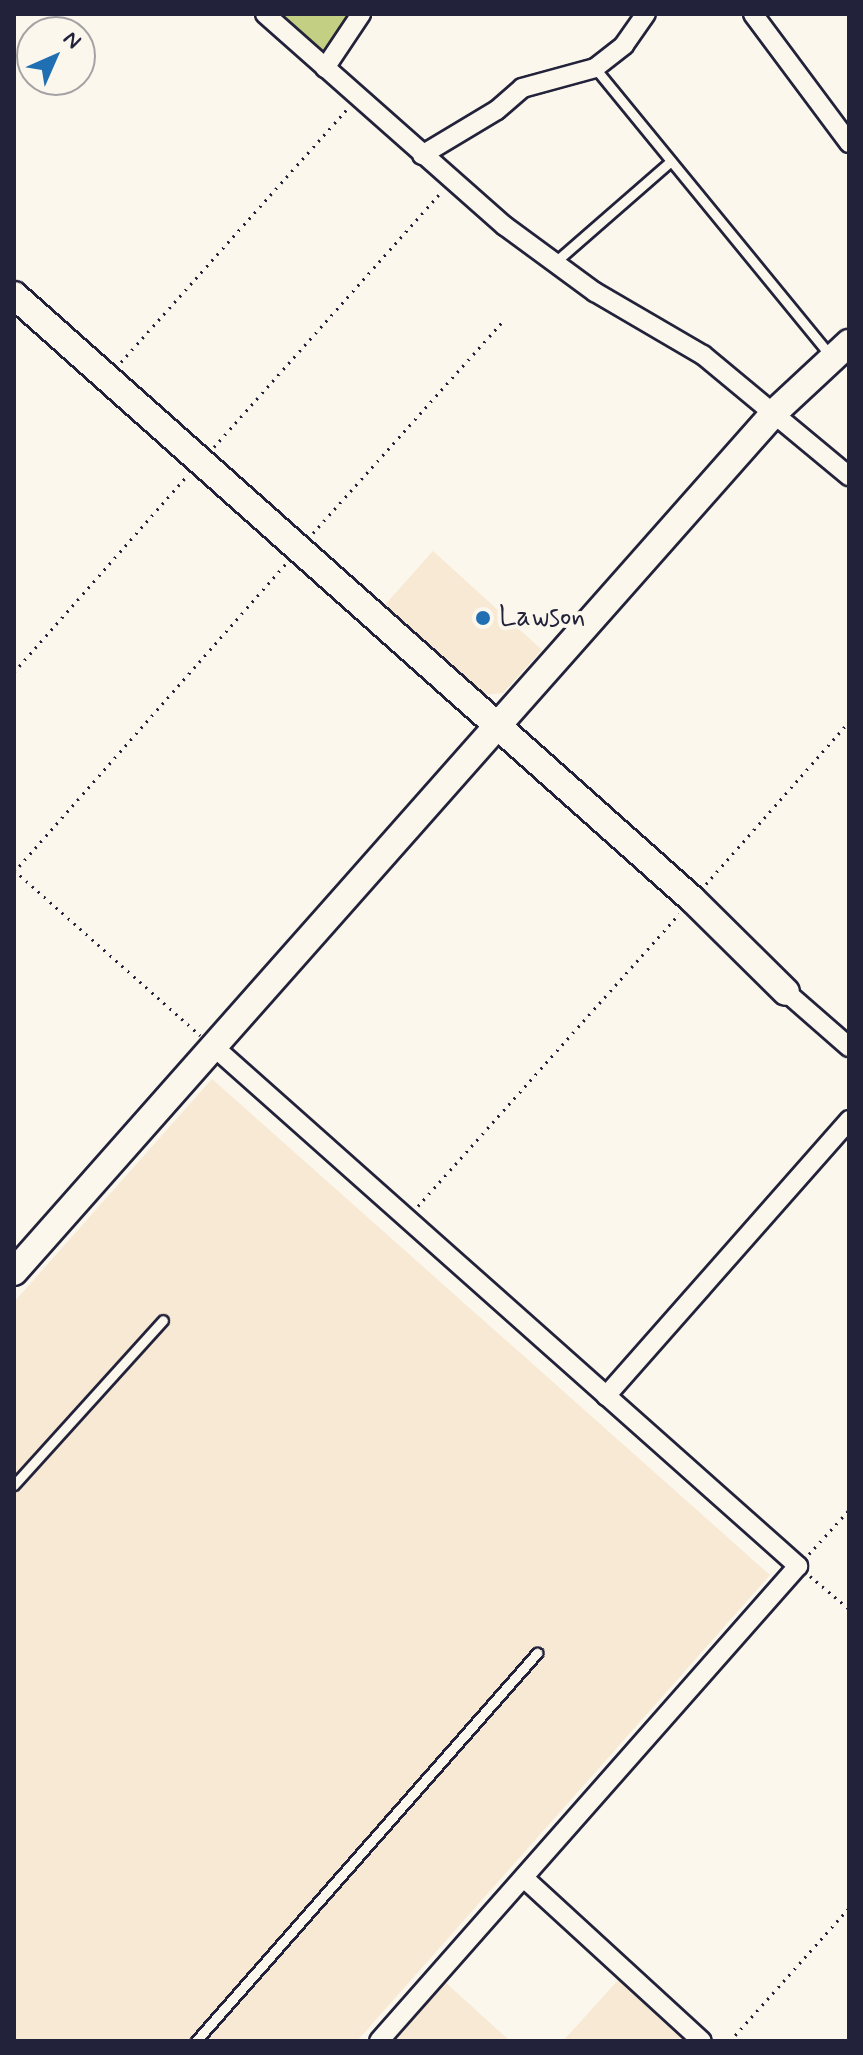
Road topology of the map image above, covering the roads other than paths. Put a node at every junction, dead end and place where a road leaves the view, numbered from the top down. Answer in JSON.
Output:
{"nodes":[{"id":1,"x":265,"y":14,"type":"edge"},
{"id":2,"x":361,"y":14,"type":"edge"},
{"id":3,"x":646,"y":14,"type":"edge"},
{"id":4,"x":753,"y":14,"type":"edge"},
{"id":5,"x":325,"y":68,"type":"junction"},
{"id":6,"x":595,"y":68,"type":"junction"},
{"id":7,"x":849,"y":143,"type":"edge"},
{"id":8,"x":422,"y":155,"type":"junction"},
{"id":9,"x":671,"y":161,"type":"junction"},
{"id":10,"x":554,"y":263,"type":"junction"},
{"id":11,"x":14,"y":295,"type":"edge"},
{"id":12,"x":841,"y":350,"type":"edge"},
{"id":13,"x":776,"y":411,"type":"junction"},
{"id":14,"x":849,"y":476,"type":"edge"},
{"id":15,"x":497,"y":725,"type":"junction"},
{"id":16,"x":786,"y":992,"type":"joint"},
{"id":17,"x":213,"y":1046,"type":"junction"},
{"id":18,"x":849,"y":1047,"type":"edge"},
{"id":19,"x":849,"y":1120,"type":"edge"},
{"id":20,"x":14,"y":1272,"type":"edge"},
{"id":21,"x":163,"y":1320,"type":"dead end"},
{"id":22,"x":606,"y":1396,"type":"junction"},
{"id":23,"x":14,"y":1485,"type":"edge"},
{"id":24,"x":537,"y":1653,"type":"dead end"},
{"id":25,"x":524,"y":1878,"type":"junction"},
{"id":26,"x":196,"y":2041,"type":"edge"},
{"id":27,"x":379,"y":2041,"type":"edge"},
{"id":28,"x":702,"y":2041,"type":"edge"}],
"edges":[{"from":1,"to":5,"type":"street"},
{"from":2,"to":5,"type":"street"},
{"from":3,"to":6,"type":"street"},
{"from":4,"to":7,"type":"street"},
{"from":5,"to":8,"type":"street"},
{"from":6,"to":8,"type":"street"},
{"from":6,"to":9,"type":"lane"},
{"from":8,"to":10,"type":"street"},
{"from":9,"to":10,"type":"lane"},
{"from":9,"to":12,"type":"lane"},
{"from":10,"to":13,"type":"street"},
{"from":11,"to":15,"type":"street"},
{"from":12,"to":13,"type":"street"},
{"from":13,"to":14,"type":"street"},
{"from":13,"to":15,"type":"street"},
{"from":15,"to":16,"type":"street"},
{"from":15,"to":17,"type":"street"},
{"from":16,"to":18,"type":"street"},
{"from":17,"to":20,"type":"street"},
{"from":17,"to":22,"type":"street"},
{"from":19,"to":22,"type":"street"},
{"from":21,"to":23,"type":"lane"},
{"from":22,"to":25,"type":"street"},
{"from":24,"to":26,"type":"lane"},
{"from":25,"to":27,"type":"street"},
{"from":25,"to":28,"type":"street"}]}
